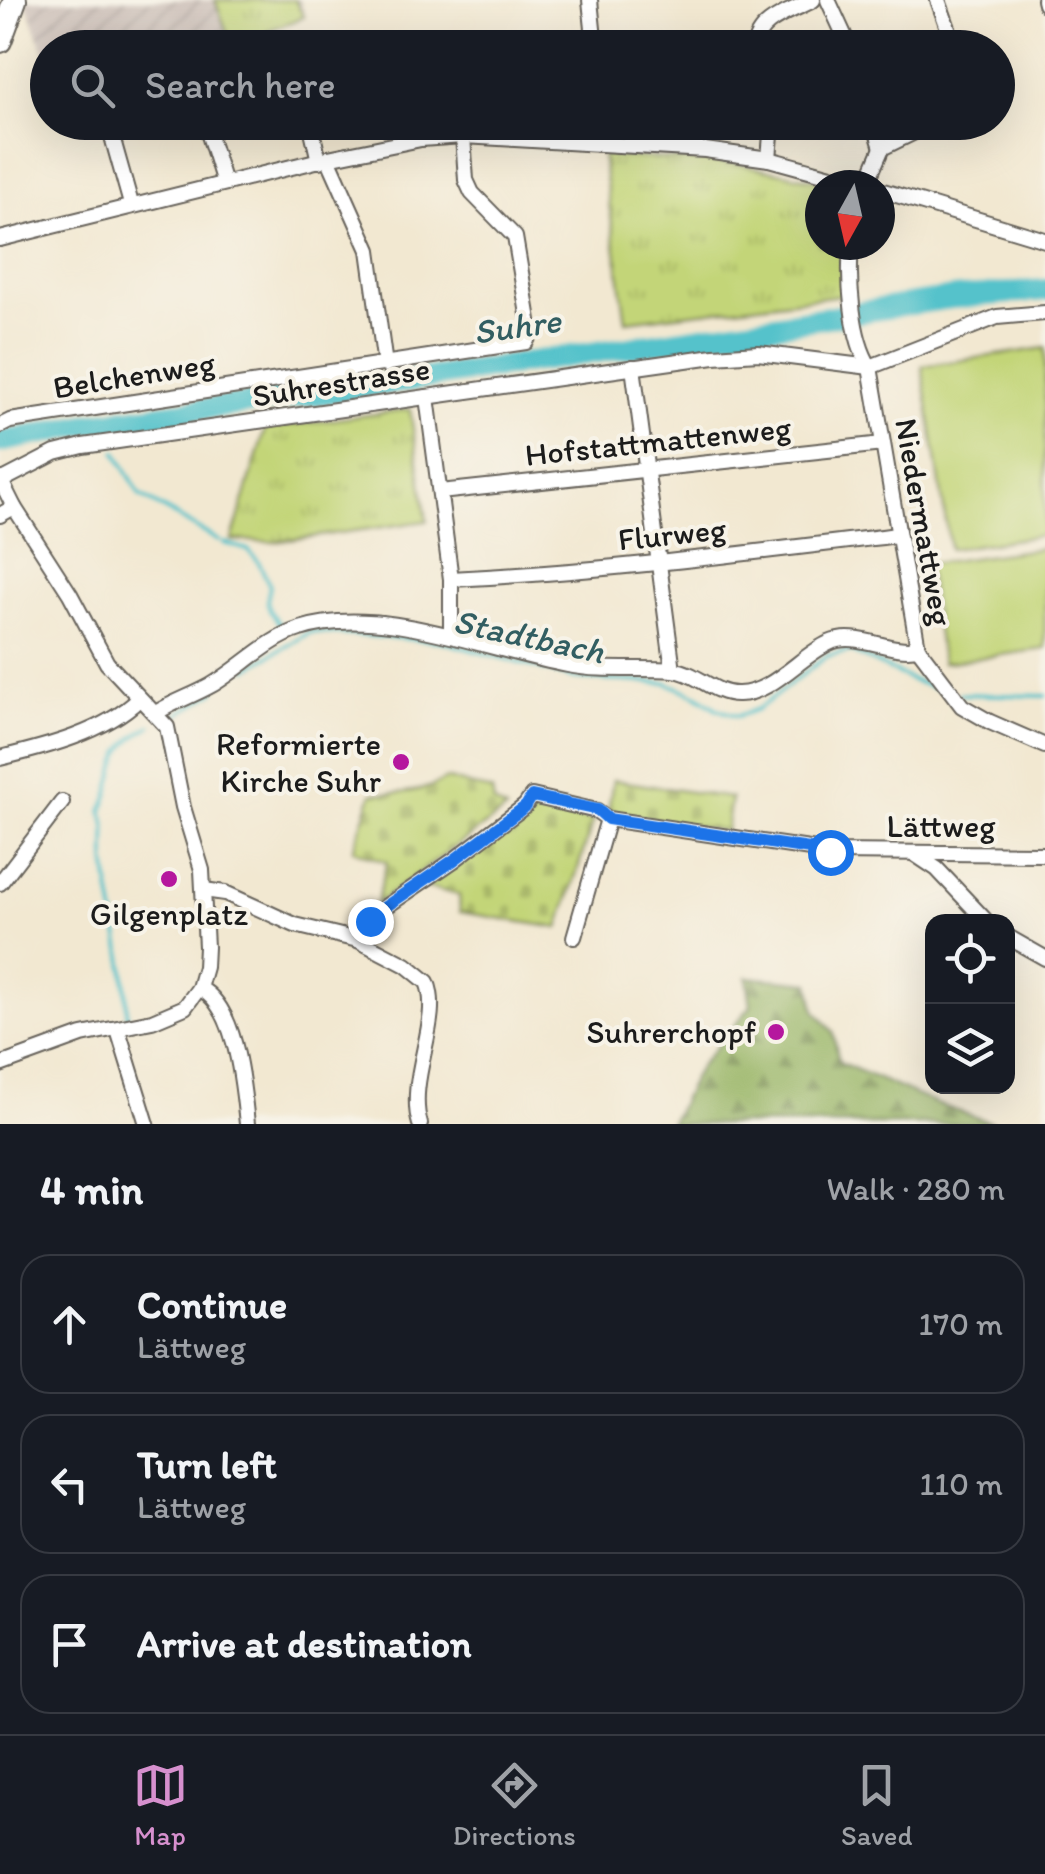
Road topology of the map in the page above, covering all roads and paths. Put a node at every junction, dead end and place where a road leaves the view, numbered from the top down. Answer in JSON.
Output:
{"nodes":[{"id":1,"x":15,"y":0,"type":"edge"},
{"id":2,"x":590,"y":0,"type":"edge"},
{"id":3,"x":813,"y":0,"type":"edge"},
{"id":4,"x":828,"y":0,"type":"edge"},
{"id":5,"x":938,"y":0,"type":"edge"},
{"id":6,"x":593,"y":30,"type":"edge"},
{"id":7,"x":759,"y":30,"type":"edge"},
{"id":8,"x":842,"y":30,"type":"edge"},
{"id":9,"x":949,"y":30,"type":"edge"},
{"id":10,"x":0,"y":42,"type":"edge"},
{"id":11,"x":113,"y":140,"type":"edge"},
{"id":12,"x":211,"y":140,"type":"edge"},
{"id":13,"x":317,"y":140,"type":"edge"},
{"id":14,"x":416,"y":140,"type":"edge"},
{"id":15,"x":463,"y":140,"type":"edge"},
{"id":16,"x":541,"y":140,"type":"edge"},
{"id":17,"x":599,"y":140,"type":"edge"},
{"id":18,"x":770,"y":140,"type":"edge"},
{"id":19,"x":880,"y":140,"type":"edge"},
{"id":20,"x":898,"y":140,"type":"edge"},
{"id":21,"x":599,"y":143,"type":"junction"},
{"id":22,"x":882,"y":148,"type":"junction"},
{"id":23,"x":324,"y":159,"type":"junction"},
{"id":24,"x":768,"y":159,"type":"junction"},
{"id":25,"x":809,"y":170,"type":"edge"},
{"id":26,"x":872,"y":170,"type":"edge"},
{"id":27,"x":224,"y":183,"type":"junction"},
{"id":28,"x":895,"y":195,"type":"edge"},
{"id":29,"x":131,"y":204,"type":"junction"},
{"id":30,"x":0,"y":239,"type":"edge"},
{"id":31,"x":1045,"y":240,"type":"edge"},
{"id":32,"x":849,"y":260,"type":"edge"},
{"id":33,"x":1045,"y":313,"type":"edge"},
{"id":34,"x":385,"y":364,"type":"junction"},
{"id":35,"x":870,"y":367,"type":"junction"},
{"id":36,"x":633,"y":368,"type":"junction"},
{"id":37,"x":427,"y":397,"type":"junction"},
{"id":38,"x":0,"y":426,"type":"edge"},
{"id":39,"x":883,"y":444,"type":"junction"},
{"id":40,"x":647,"y":471,"type":"junction"},
{"id":41,"x":1,"y":480,"type":"edge"},
{"id":42,"x":440,"y":492,"type":"junction"},
{"id":43,"x":14,"y":507,"type":"junction"},
{"id":44,"x":0,"y":516,"type":"edge"},
{"id":45,"x":898,"y":535,"type":"junction"},
{"id":46,"x":660,"y":564,"type":"junction"},
{"id":47,"x":450,"y":579,"type":"junction"},
{"id":48,"x":451,"y":635,"type":"junction"},
{"id":49,"x":918,"y":648,"type":"junction"},
{"id":50,"x":673,"y":670,"type":"junction"},
{"id":51,"x":140,"y":699,"type":"junction"},
{"id":52,"x":156,"y":713,"type":"junction"},
{"id":53,"x":1045,"y":746,"type":"edge"},
{"id":54,"x":0,"y":758,"type":"edge"},
{"id":55,"x":62,"y":802,"type":"dead end"},
{"id":56,"x":608,"y":819,"type":"junction"},
{"id":57,"x":912,"y":852,"type":"junction"},
{"id":58,"x":1045,"y":854,"type":"edge"},
{"id":59,"x":0,"y":883,"type":"edge"},
{"id":60,"x":204,"y":890,"type":"junction"},
{"id":61,"x":979,"y":914,"type":"edge"},
{"id":62,"x":574,"y":938,"type":"dead end"},
{"id":63,"x":358,"y":940,"type":"junction"},
{"id":64,"x":1015,"y":941,"type":"edge"},
{"id":65,"x":1045,"y":958,"type":"edge"},
{"id":66,"x":199,"y":988,"type":"junction"},
{"id":67,"x":118,"y":1030,"type":"junction"},
{"id":68,"x":0,"y":1064,"type":"edge"},
{"id":69,"x":147,"y":1124,"type":"edge"},
{"id":70,"x":247,"y":1124,"type":"edge"},
{"id":71,"x":420,"y":1124,"type":"edge"}],
"edges":[{"from":1,"to":10,"type":"main road"},
{"from":2,"to":6,"type":"street"},
{"from":3,"to":7,"type":"street"},
{"from":4,"to":8,"type":"street"},
{"from":5,"to":9,"type":"street"},
{"from":11,"to":29,"type":"street"},
{"from":12,"to":27,"type":"street"},
{"from":13,"to":23,"type":"street"},
{"from":14,"to":23,"type":"street"},
{"from":15,"to":34,"type":"street","name":"Belchenweg"},
{"from":16,"to":21,"type":"street"},
{"from":17,"to":21,"type":"street"},
{"from":18,"to":24,"type":"street"},
{"from":19,"to":22,"type":"street"},
{"from":20,"to":22,"type":"street"},
{"from":21,"to":24,"type":"street"},
{"from":22,"to":26,"type":"street"},
{"from":23,"to":27,"type":"street"},
{"from":23,"to":34,"type":"street"},
{"from":24,"to":25,"type":"street"},
{"from":27,"to":29,"type":"street"},
{"from":28,"to":31,"type":"street"},
{"from":29,"to":30,"type":"street"},
{"from":32,"to":35,"type":"street","name":"Niedermattweg"},
{"from":33,"to":35,"type":"street","name":"Suhrestrasse"},
{"from":34,"to":38,"type":"street","name":"Belchenweg"},
{"from":35,"to":36,"type":"street","name":"Suhrestrasse"},
{"from":35,"to":39,"type":"street","name":"Niedermattweg"},
{"from":36,"to":37,"type":"street","name":"Suhrestrasse"},
{"from":36,"to":40,"type":"street"},
{"from":37,"to":41,"type":"street","name":"Suhrestrasse"},
{"from":37,"to":42,"type":"street"},
{"from":39,"to":40,"type":"street","name":"Hofstattmattenweg"},
{"from":39,"to":45,"type":"street","name":"Niedermattweg"},
{"from":40,"to":42,"type":"street","name":"Hofstattmattenweg"},
{"from":40,"to":46,"type":"street"},
{"from":41,"to":43,"type":"street"},
{"from":42,"to":47,"type":"street"},
{"from":43,"to":44,"type":"street"},
{"from":43,"to":51,"type":"street"},
{"from":45,"to":46,"type":"street","name":"Flurweg"},
{"from":45,"to":49,"type":"street","name":"Niedermattweg"},
{"from":46,"to":47,"type":"street","name":"Flurweg"},
{"from":46,"to":50,"type":"street"},
{"from":47,"to":48,"type":"street"},
{"from":48,"to":50,"type":"street"},
{"from":48,"to":52,"type":"street"},
{"from":49,"to":50,"type":"street"},
{"from":49,"to":53,"type":"street","name":"Niedermattweg"},
{"from":51,"to":52,"type":"street"},
{"from":51,"to":54,"type":"street"},
{"from":52,"to":60,"type":"street"},
{"from":55,"to":59,"type":"street"},
{"from":56,"to":57,"type":"street","name":"Lättweg"},
{"from":56,"to":62,"type":"street"},
{"from":56,"to":63,"type":"street","name":"Lättweg"},
{"from":57,"to":58,"type":"street","name":"Lättweg"},
{"from":57,"to":61,"type":"street"},
{"from":60,"to":63,"type":"street"},
{"from":60,"to":66,"type":"street"},
{"from":63,"to":71,"type":"street"},
{"from":64,"to":65,"type":"street"},
{"from":66,"to":67,"type":"street"},
{"from":66,"to":70,"type":"street"},
{"from":67,"to":68,"type":"street"},
{"from":67,"to":69,"type":"street"}]}
